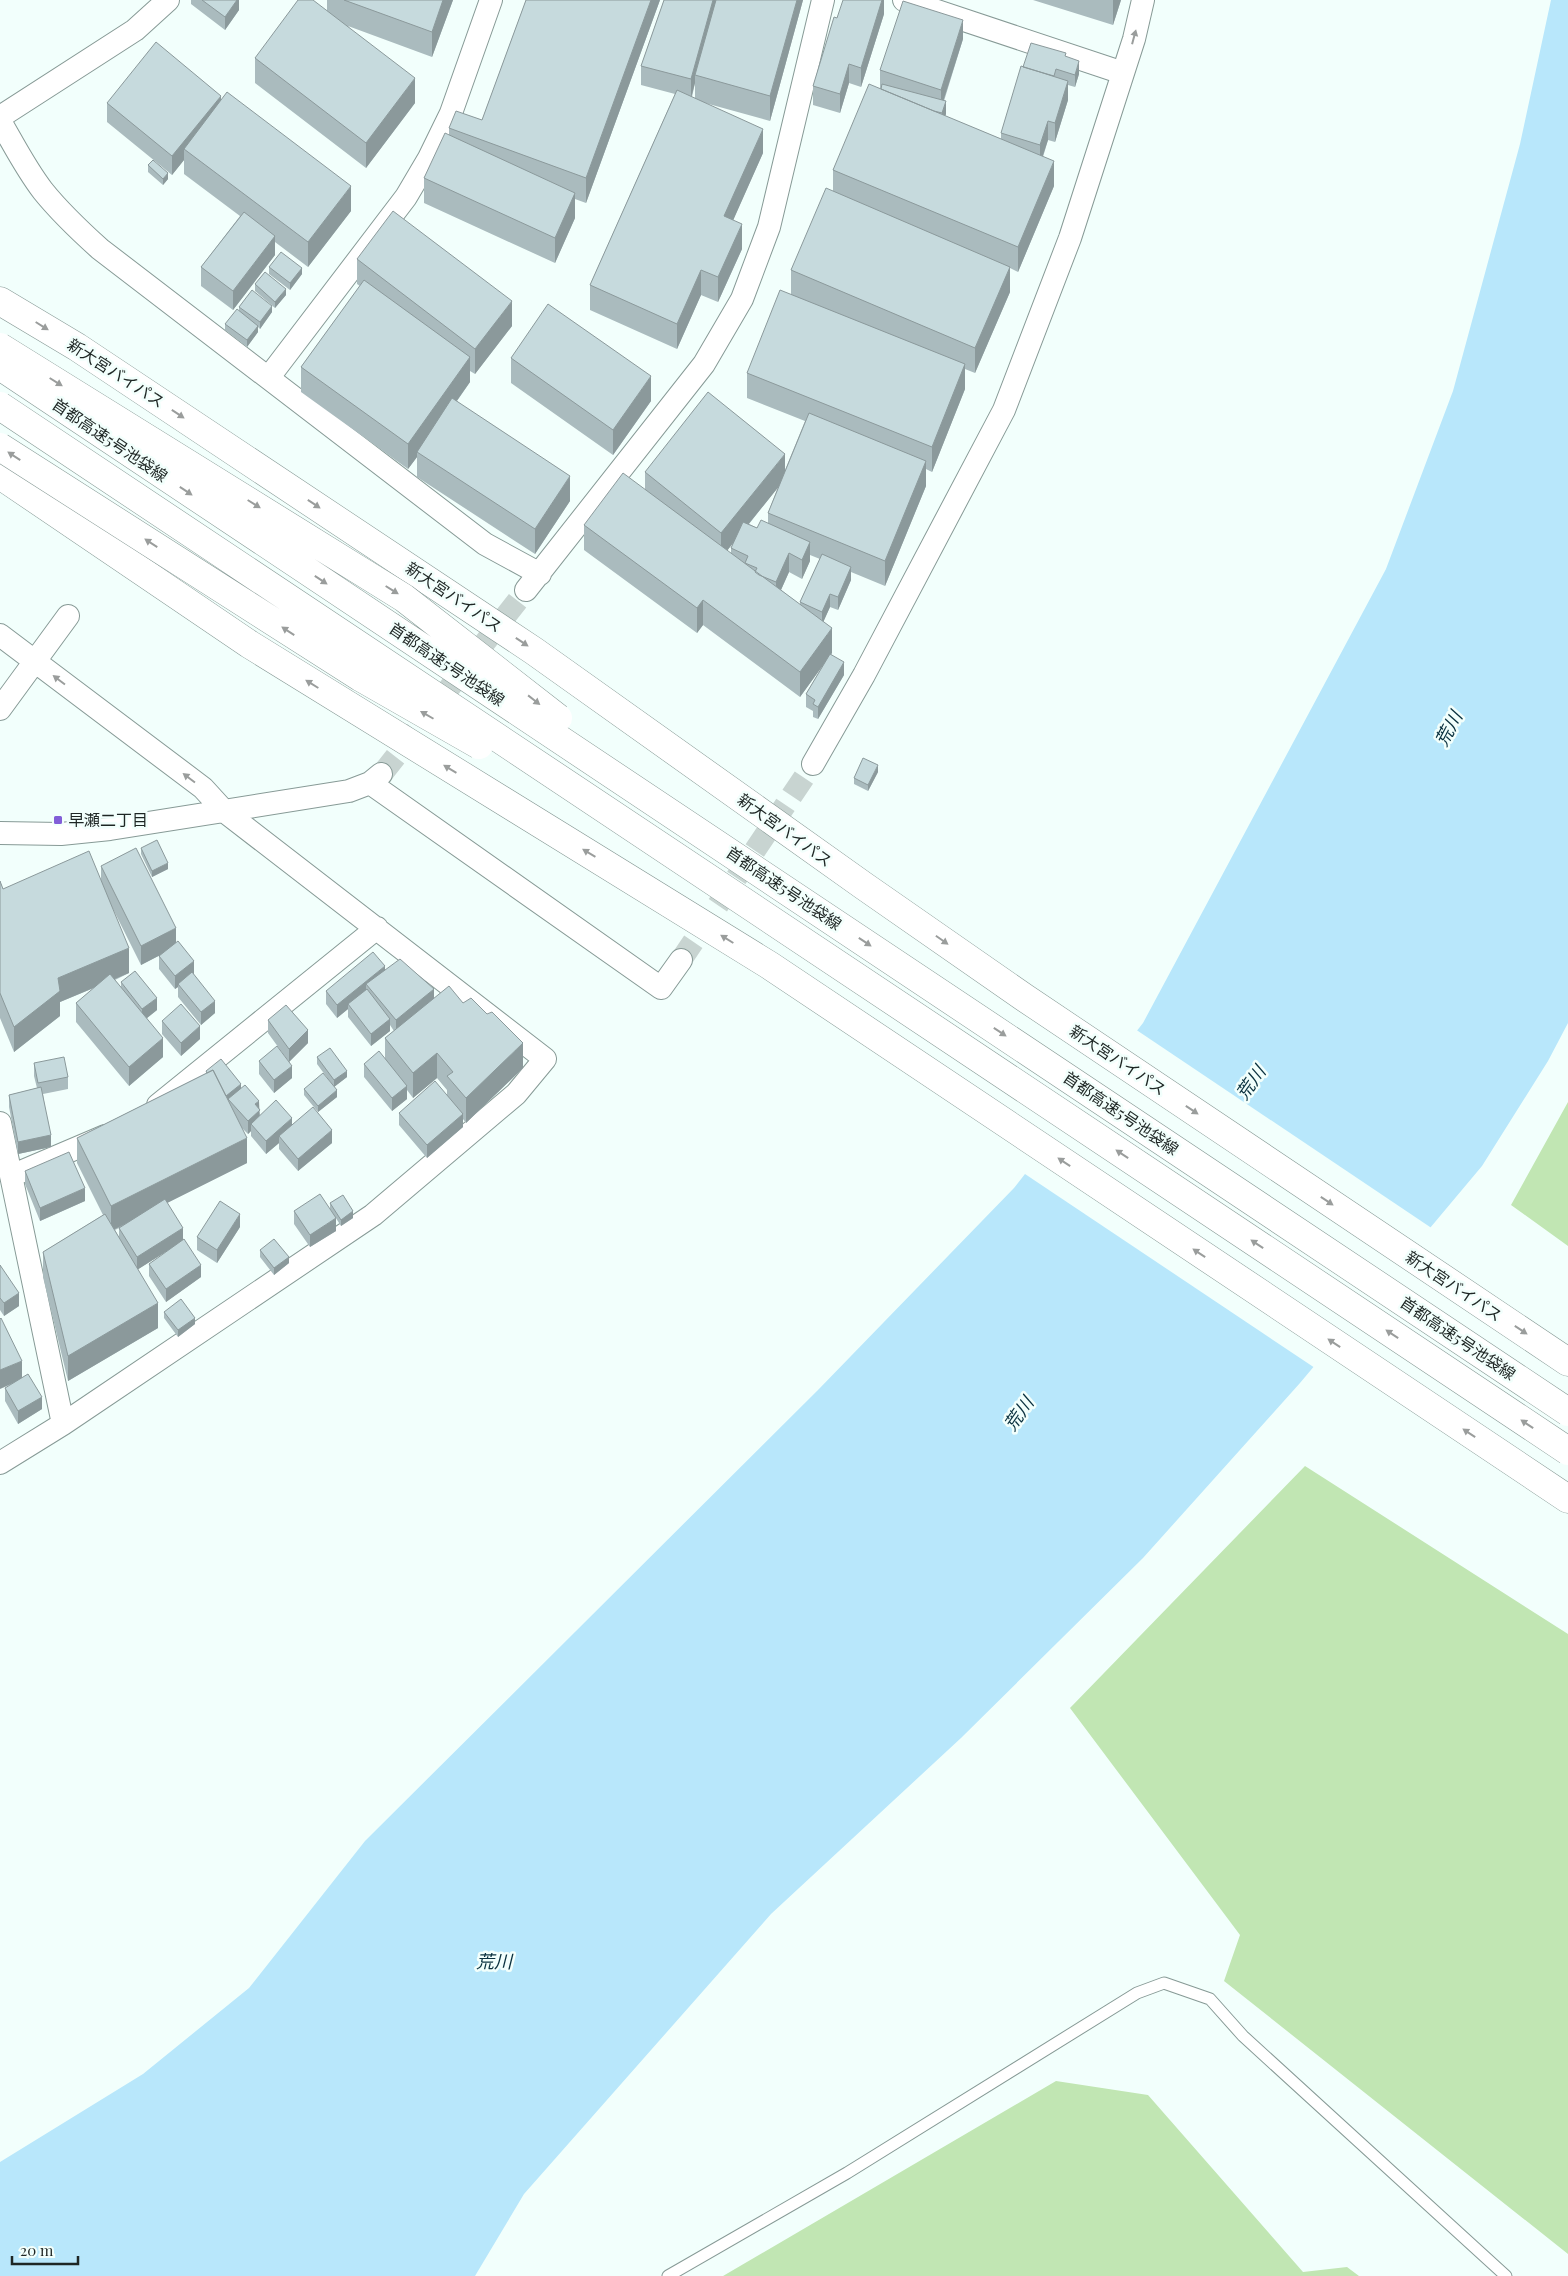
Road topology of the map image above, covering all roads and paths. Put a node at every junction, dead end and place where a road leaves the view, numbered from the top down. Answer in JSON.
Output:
{"nodes":[{"id":1,"x":168,"y":0,"type":"edge"},
{"id":2,"x":491,"y":0,"type":"edge"},
{"id":3,"x":823,"y":0,"type":"edge"},
{"id":4,"x":904,"y":0,"type":"edge"},
{"id":5,"x":1143,"y":0,"type":"edge"},
{"id":6,"x":1123,"y":73,"type":"junction"},
{"id":7,"x":0,"y":117,"type":"edge"},
{"id":8,"x":0,"y":121,"type":"edge"},
{"id":9,"x":0,"y":301,"type":"edge"},
{"id":10,"x":0,"y":347,"type":"edge"},
{"id":11,"x":0,"y":366,"type":"edge"},
{"id":12,"x":269,"y":377,"type":"junction"},
{"id":13,"x":0,"y":406,"type":"edge"},
{"id":14,"x":0,"y":447,"type":"edge"},
{"id":15,"x":0,"y":474,"type":"edge"},
{"id":16,"x":68,"y":616,"type":"dead end"},
{"id":17,"x":0,"y":635,"type":"edge"},
{"id":18,"x":35,"y":662,"type":"junction"},
{"id":19,"x":0,"y":709,"type":"edge"},
{"id":20,"x":814,"y":764,"type":"tunnel mouth"},
{"id":21,"x":224,"y":811,"type":"junction"},
{"id":22,"x":0,"y":833,"type":"edge"},
{"id":23,"x":728,"y":851,"type":"junction"},
{"id":24,"x":712,"y":880,"type":"junction"},
{"id":25,"x":377,"y":928,"type":"junction"},
{"id":26,"x":681,"y":960,"type":"tunnel mouth"},
{"id":27,"x":0,"y":1123,"type":"edge"},
{"id":28,"x":12,"y":1176,"type":"junction"},
{"id":29,"x":1568,"y":1362,"type":"edge"},
{"id":30,"x":1568,"y":1412,"type":"edge"},
{"id":31,"x":63,"y":1424,"type":"junction"},
{"id":32,"x":1568,"y":1451,"type":"edge"},
{"id":33,"x":0,"y":1463,"type":"edge"},
{"id":34,"x":1568,"y":1499,"type":"edge"},
{"id":35,"x":668,"y":2276,"type":"edge"},
{"id":36,"x":1506,"y":2276,"type":"edge"}],
"edges":[{"from":1,"to":7,"type":"street"},
{"from":2,"to":12,"type":"street"},
{"from":3,"to":12,"type":"street"},
{"from":4,"to":6,"type":"street"},
{"from":6,"to":5,"type":"street","one_way":true},
{"from":6,"to":20,"type":"street"},
{"from":8,"to":12,"type":"street"},
{"from":9,"to":29,"type":"highway","name":"新大宮バイパス","one_way":true},
{"from":10,"to":23,"type":"highway","one_way":true,"bridge":true},
{"from":11,"to":23,"type":"highway","name":"首都高速5号池袋線","one_way":true,"bridge":true},
{"from":13,"to":24,"type":"highway","name":"首都高速5号池袋線","bridge":true},
{"from":24,"to":14,"type":"highway","one_way":true,"bridge":true},
{"from":34,"to":15,"type":"highway","one_way":true},
{"from":16,"to":18,"type":"street"},
{"from":17,"to":18,"type":"street"},
{"from":18,"to":19,"type":"street"},
{"from":21,"to":18,"type":"street","one_way":true},
{"from":21,"to":22,"type":"street"},
{"from":21,"to":25,"type":"street"},
{"from":21,"to":26,"type":"street"},
{"from":23,"to":30,"type":"highway","name":"首都高速5号池袋線","one_way":true,"bridge":true},
{"from":32,"to":24,"type":"highway","name":"首都高速5号池袋線","one_way":true,"bridge":true},
{"from":25,"to":28,"type":"street"},
{"from":25,"to":31,"type":"street"},
{"from":27,"to":28,"type":"street"},
{"from":28,"to":31,"type":"street"},
{"from":31,"to":33,"type":"street"},
{"from":35,"to":36,"type":"lane"}]}
